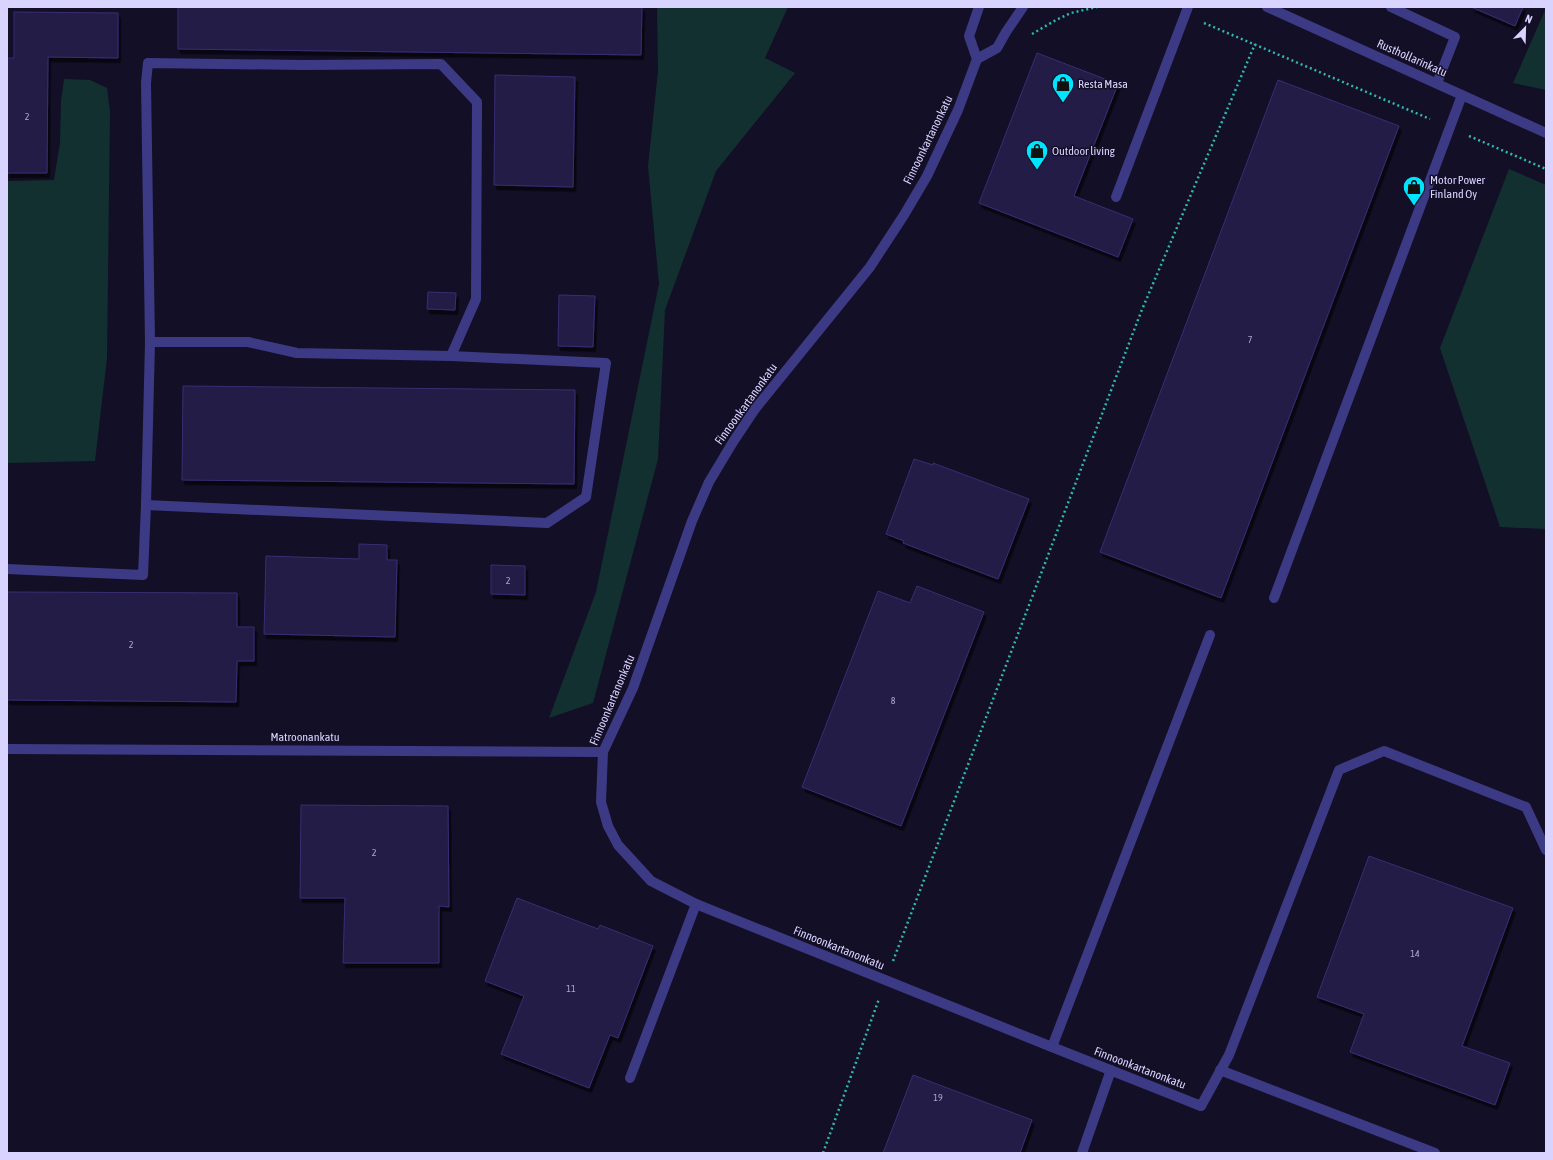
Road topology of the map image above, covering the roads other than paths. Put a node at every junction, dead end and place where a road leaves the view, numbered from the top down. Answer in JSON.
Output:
{"nodes":[{"id":1,"x":979,"y":7,"type":"edge"},
{"id":2,"x":1023,"y":7,"type":"edge"},
{"id":3,"x":1267,"y":7,"type":"edge"},
{"id":4,"x":1391,"y":7,"type":"edge"},
{"id":5,"x":1186,"y":11,"type":"edge"},
{"id":6,"x":977,"y":59,"type":"junction"},
{"id":7,"x":1437,"y":83,"type":"junction"},
{"id":8,"x":1462,"y":94,"type":"junction"},
{"id":9,"x":1546,"y":133,"type":"edge"},
{"id":10,"x":1116,"y":197,"type":"dead end"},
{"id":11,"x":150,"y":342,"type":"junction"},
{"id":12,"x":452,"y":356,"type":"junction"},
{"id":13,"x":146,"y":505,"type":"junction"},
{"id":14,"x":7,"y":569,"type":"edge"},
{"id":15,"x":1274,"y":598,"type":"dead end"},
{"id":16,"x":1210,"y":634,"type":"dead end"},
{"id":17,"x":7,"y":749,"type":"edge"},
{"id":18,"x":603,"y":752,"type":"junction"},
{"id":19,"x":1546,"y":850,"type":"edge"},
{"id":20,"x":696,"y":904,"type":"junction"},
{"id":21,"x":1052,"y":1047,"type":"junction"},
{"id":22,"x":1111,"y":1070,"type":"junction"},
{"id":23,"x":1220,"y":1070,"type":"junction"},
{"id":24,"x":630,"y":1078,"type":"dead end"},
{"id":25,"x":1082,"y":1153,"type":"edge"},
{"id":26,"x":1435,"y":1153,"type":"edge"}],
"edges":[{"from":1,"to":6,"type":"street"},
{"from":2,"to":6,"type":"street"},
{"from":3,"to":7,"type":"street","name":"Rusthollarinkatu"},
{"from":4,"to":7,"type":"street"},
{"from":5,"to":10,"type":"street"},
{"from":6,"to":18,"type":"street","name":"Finnoonkartanonkatu"},
{"from":7,"to":8,"type":"street","name":"Rusthollarinkatu"},
{"from":8,"to":9,"type":"street","name":"Rusthollarinkatu"},
{"from":8,"to":15,"type":"street"},
{"from":11,"to":12,"type":"street"},
{"from":11,"to":12,"type":"street"},
{"from":11,"to":13,"type":"street"},
{"from":12,"to":13,"type":"street"},
{"from":13,"to":14,"type":"street"},
{"from":16,"to":21,"type":"street"},
{"from":17,"to":18,"type":"street","name":"Matroonankatu"},
{"from":18,"to":20,"type":"street","name":"Finnoonkartanonkatu"},
{"from":19,"to":23,"type":"street"},
{"from":20,"to":21,"type":"street","name":"Finnoonkartanonkatu"},
{"from":20,"to":24,"type":"street"},
{"from":21,"to":22,"type":"street","name":"Finnoonkartanonkatu"},
{"from":22,"to":23,"type":"street","name":"Finnoonkartanonkatu"},
{"from":22,"to":25,"type":"street"},
{"from":23,"to":26,"type":"street"}]}
